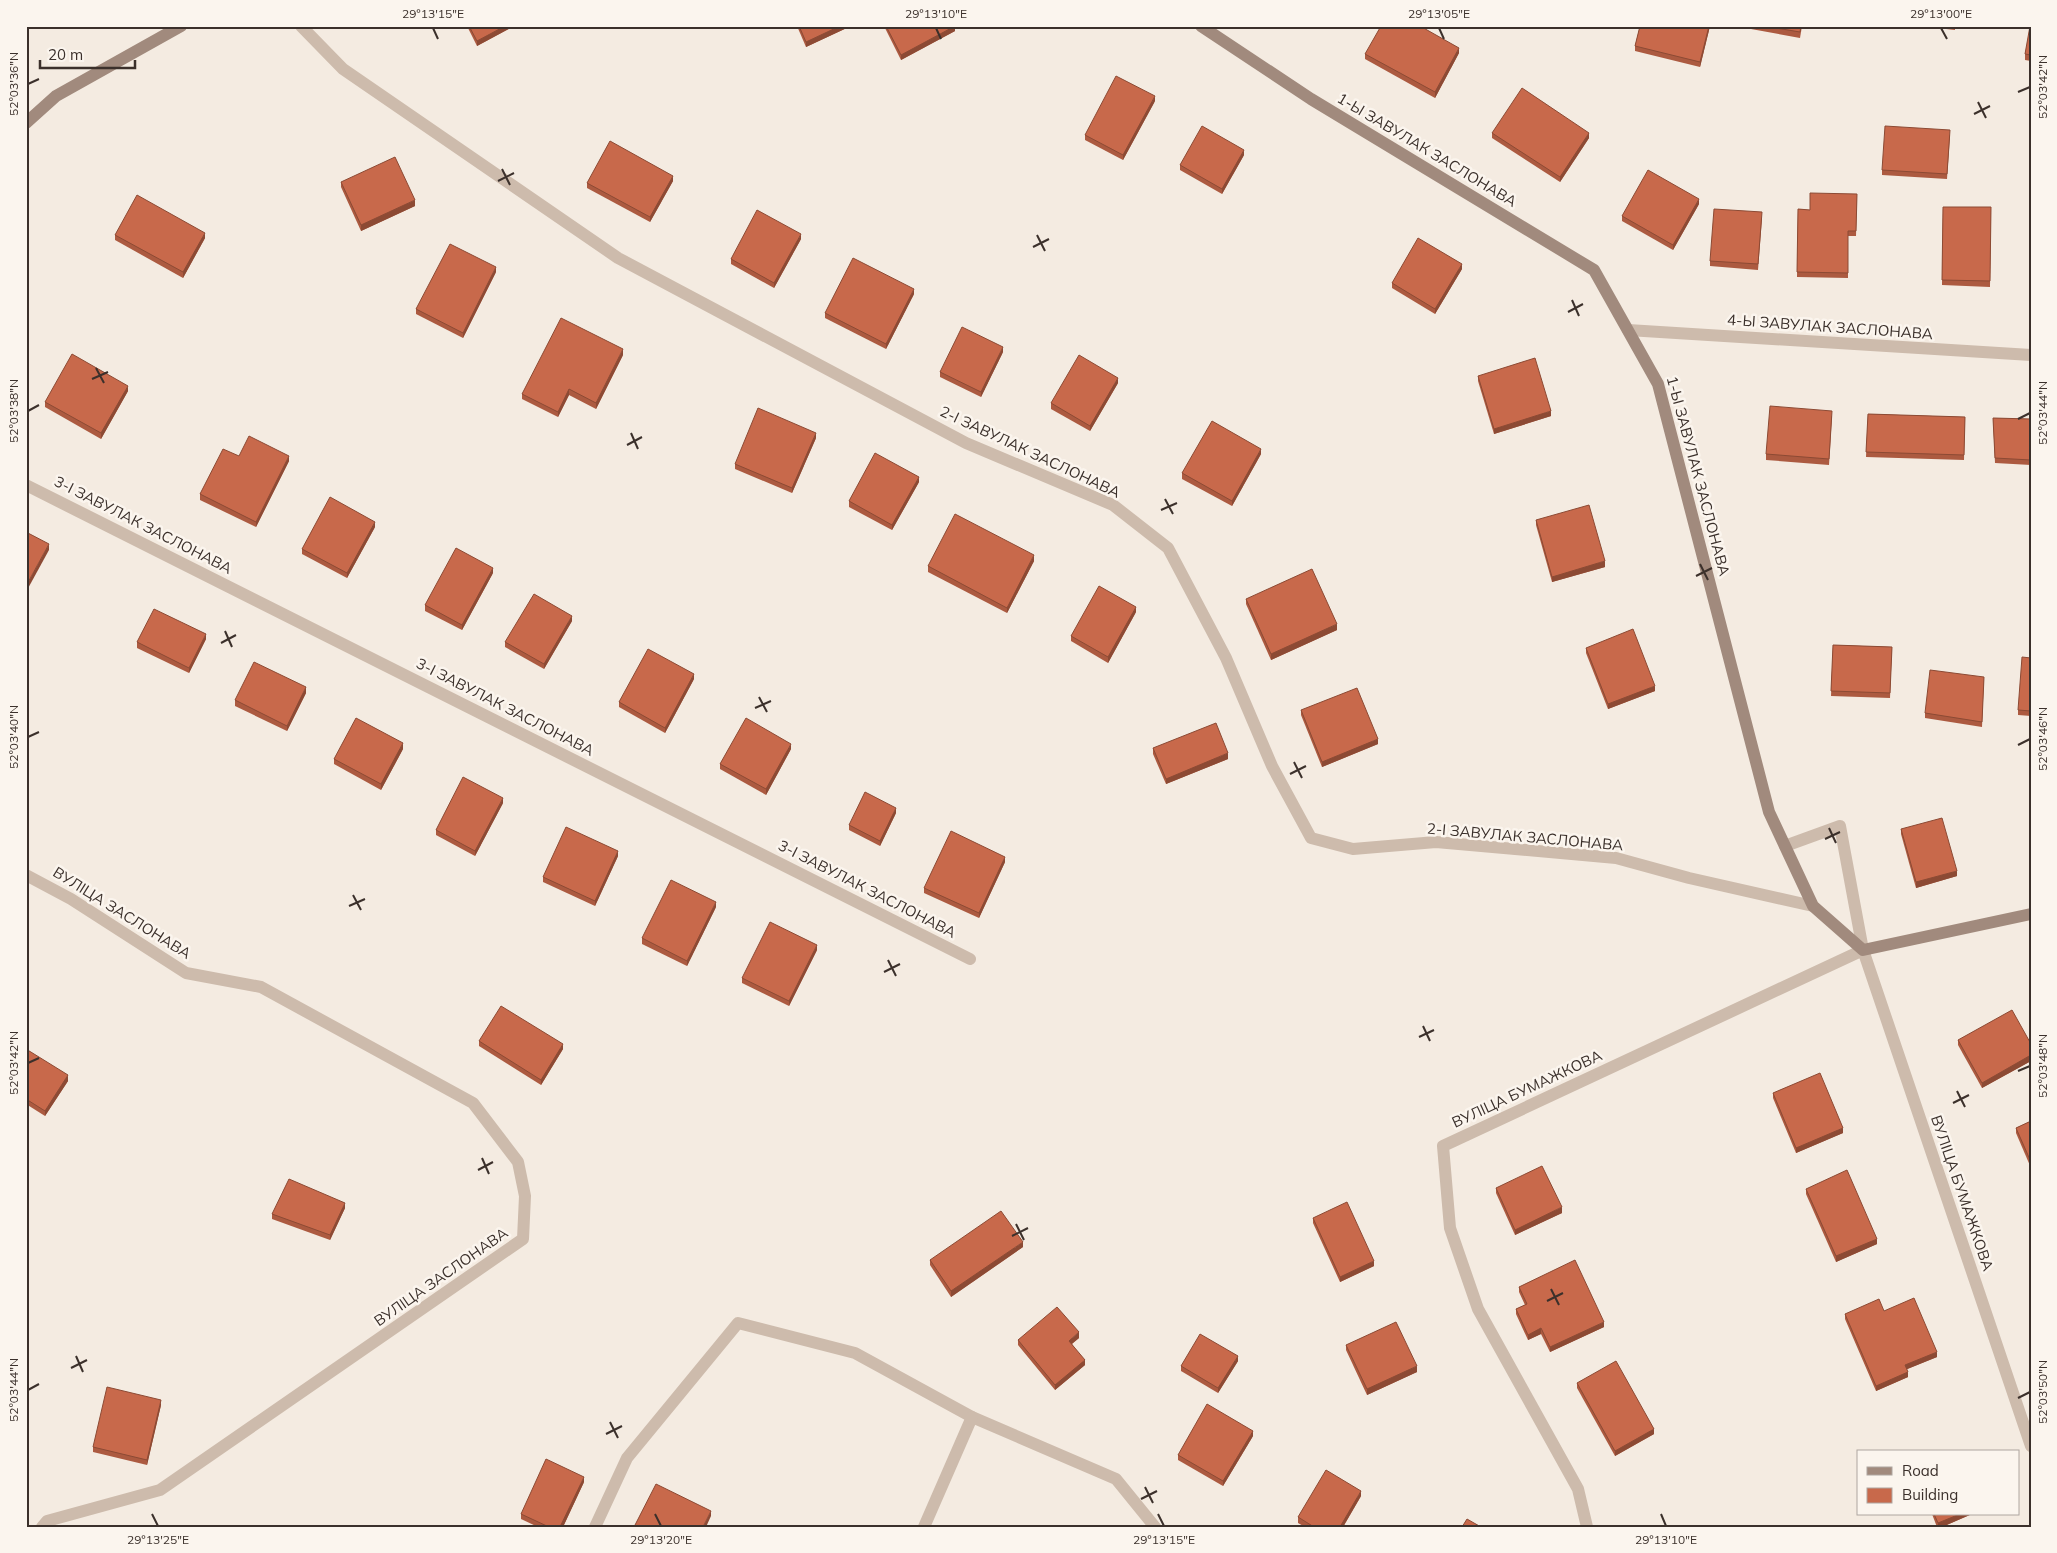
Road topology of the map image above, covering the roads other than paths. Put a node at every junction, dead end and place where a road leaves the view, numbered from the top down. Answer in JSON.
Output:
{"nodes":[{"id":1,"x":181,"y":26,"type":"edge"},
{"id":2,"x":301,"y":26,"type":"edge"},
{"id":3,"x":1200,"y":26,"type":"edge"},
{"id":4,"x":26,"y":124,"type":"edge"},
{"id":5,"x":1628,"y":330,"type":"junction"},
{"id":6,"x":2031,"y":355,"type":"edge"},
{"id":7,"x":26,"y":484,"type":"edge"},
{"id":8,"x":1784,"y":846,"type":"junction"},
{"id":9,"x":26,"y":875,"type":"edge"},
{"id":10,"x":1812,"y":906,"type":"junction"},
{"id":11,"x":2031,"y":914,"type":"edge"},
{"id":12,"x":1863,"y":950,"type":"junction"},
{"id":13,"x":970,"y":959,"type":"dead end"},
{"id":14,"x":972,"y":1418,"type":"junction"},
{"id":15,"x":2031,"y":1446,"type":"edge"},
{"id":16,"x":42,"y":1527,"type":"edge"},
{"id":17,"x":595,"y":1527,"type":"edge"},
{"id":18,"x":924,"y":1527,"type":"edge"},
{"id":19,"x":1155,"y":1527,"type":"edge"},
{"id":20,"x":1587,"y":1527,"type":"edge"}],
"edges":[{"from":1,"to":4,"type":"street"},
{"from":2,"to":10,"type":"street","name":"2-І ЗАВУЛАК ЗАСЛОНАВА"},
{"from":3,"to":5,"type":"street","name":"1-Ы ЗАВУЛАК ЗАСЛОНАВА"},
{"from":5,"to":6,"type":"street","name":"4-Ы ЗАВУЛАК ЗАСЛОНАВА"},
{"from":5,"to":8,"type":"street","name":"1-Ы ЗАВУЛАК ЗАСЛОНАВА"},
{"from":7,"to":13,"type":"street","name":"3-І ЗАВУЛАК ЗАСЛОНАВА"},
{"from":8,"to":10,"type":"street","name":"1-Ы ЗАВУЛАК ЗАСЛОНАВА"},
{"from":8,"to":12,"type":"street"},
{"from":9,"to":16,"type":"street","name":"ВУЛІЦА ЗАСЛОНАВА"},
{"from":10,"to":12,"type":"street","name":"1-Ы ЗАВУЛАК ЗАСЛОНАВА"},
{"from":11,"to":12,"type":"street","name":"ВУЛІЦА БУМАЖКОВА"},
{"from":12,"to":15,"type":"street","name":"ВУЛІЦА БУМАЖКОВА"},
{"from":12,"to":20,"type":"street","name":"ВУЛІЦА БУМАЖКОВА"},
{"from":14,"to":17,"type":"street"},
{"from":14,"to":18,"type":"street"},
{"from":14,"to":19,"type":"street"}]}
